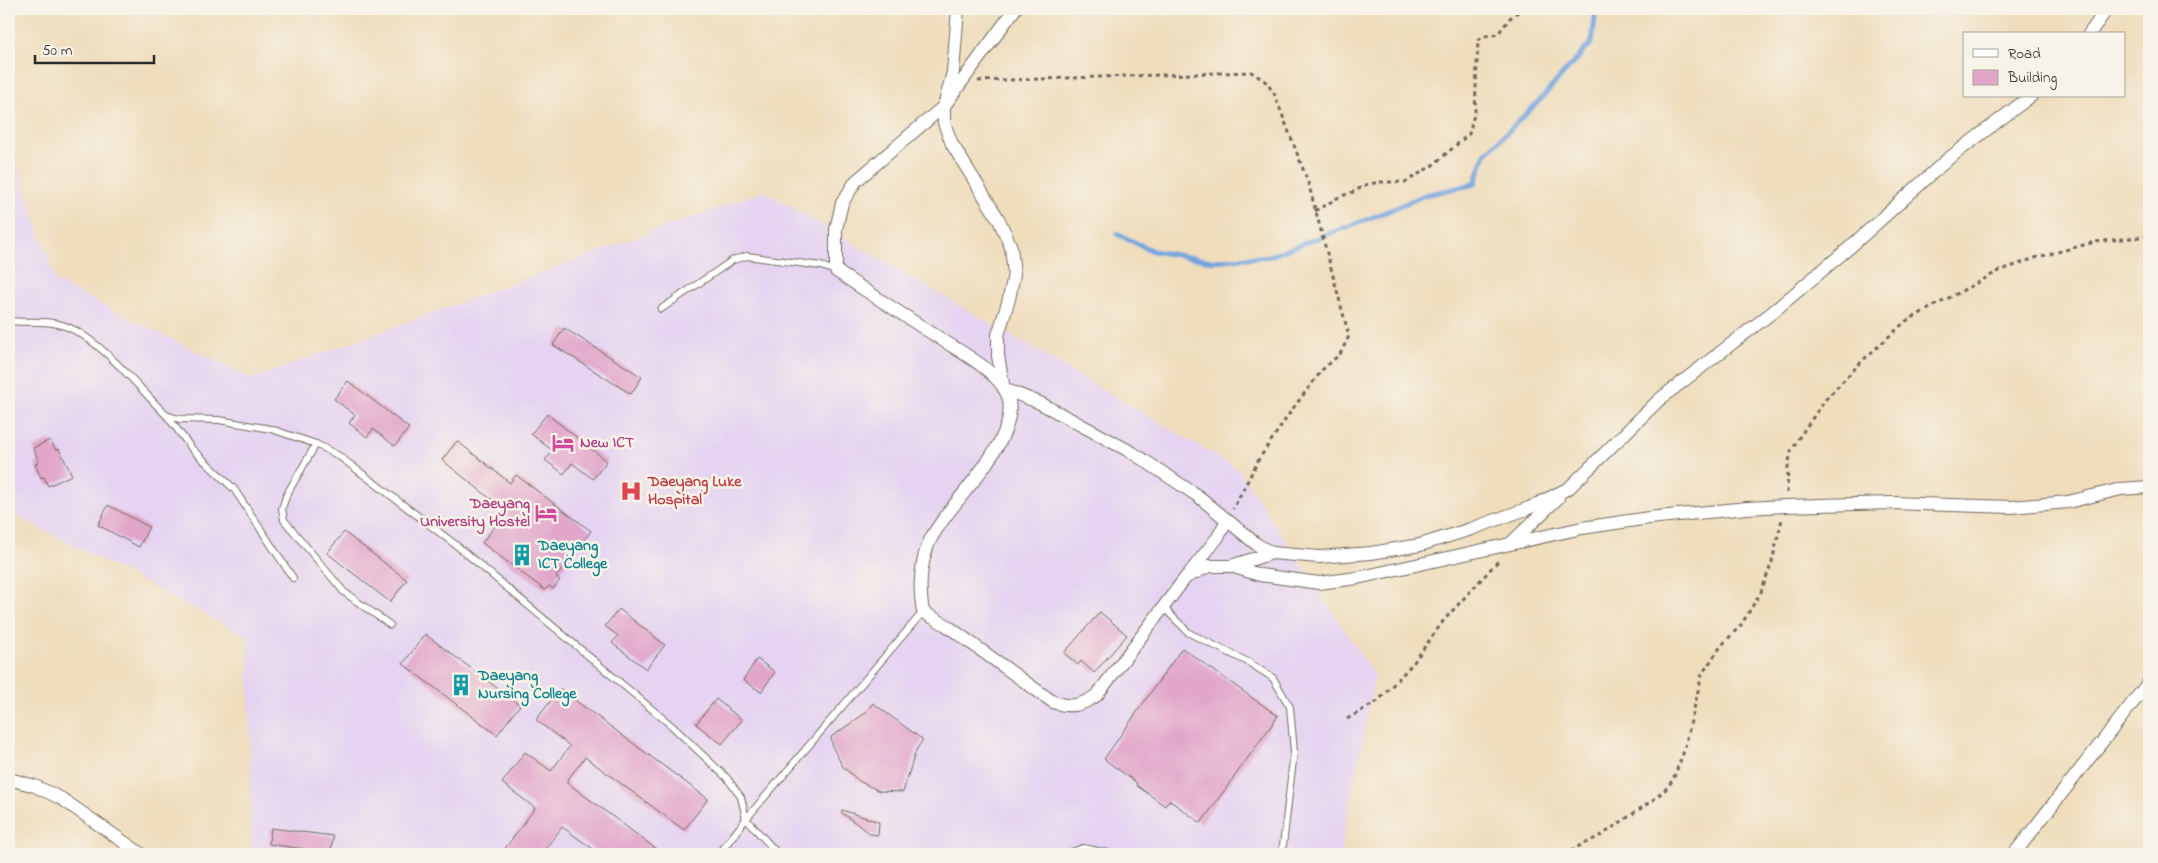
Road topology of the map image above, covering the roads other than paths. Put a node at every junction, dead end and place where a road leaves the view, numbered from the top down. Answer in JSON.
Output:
{"nodes":[{"id":1,"x":958,"y":9,"type":"edge"},
{"id":2,"x":1015,"y":9,"type":"edge"},
{"id":3,"x":2107,"y":9,"type":"edge"},
{"id":4,"x":2090,"y":32,"type":"edge"},
{"id":5,"x":2028,"y":98,"type":"edge"},
{"id":6,"x":944,"y":106,"type":"junction"},
{"id":7,"x":836,"y":271,"type":"junction"},
{"id":8,"x":661,"y":310,"type":"dead end"},
{"id":9,"x":9,"y":321,"type":"edge"},
{"id":10,"x":1004,"y":389,"type":"junction"},
{"id":11,"x":166,"y":415,"type":"junction"},
{"id":12,"x":316,"y":444,"type":"junction"},
{"id":13,"x":2149,"y":487,"type":"edge"},
{"id":14,"x":1569,"y":488,"type":"junction"},
{"id":15,"x":1227,"y":520,"type":"junction"},
{"id":16,"x":1511,"y":543,"type":"junction"},
{"id":17,"x":1272,"y":553,"type":"junction"},
{"id":18,"x":1231,"y":566,"type":"junction"},
{"id":19,"x":1186,"y":577,"type":"junction"},
{"id":20,"x":293,"y":578,"type":"dead end"},
{"id":21,"x":1162,"y":606,"type":"junction"},
{"id":22,"x":922,"y":612,"type":"junction"},
{"id":23,"x":390,"y":625,"type":"dead end"},
{"id":24,"x":2149,"y":682,"type":"edge"},
{"id":25,"x":9,"y":779,"type":"edge"},
{"id":26,"x":746,"y":819,"type":"junction"},
{"id":27,"x":141,"y":854,"type":"edge"},
{"id":28,"x":720,"y":854,"type":"edge"},
{"id":29,"x":778,"y":854,"type":"edge"},
{"id":30,"x":1066,"y":854,"type":"edge"},
{"id":31,"x":1112,"y":854,"type":"edge"},
{"id":32,"x":1282,"y":854,"type":"edge"},
{"id":33,"x":2014,"y":854,"type":"edge"}],
"edges":[{"from":1,"to":6,"type":"street"},
{"from":2,"to":6,"type":"street"},
{"from":3,"to":4,"type":"street"},
{"from":5,"to":14,"type":"street"},
{"from":6,"to":7,"type":"street"},
{"from":6,"to":10,"type":"street"},
{"from":7,"to":8,"type":"lane"},
{"from":7,"to":10,"type":"street"},
{"from":9,"to":11,"type":"lane"},
{"from":10,"to":15,"type":"street"},
{"from":10,"to":22,"type":"street"},
{"from":11,"to":12,"type":"lane"},
{"from":11,"to":20,"type":"lane"},
{"from":12,"to":23,"type":"lane"},
{"from":12,"to":26,"type":"lane"},
{"from":13,"to":16,"type":"street"},
{"from":14,"to":16,"type":"street"},
{"from":14,"to":17,"type":"street"},
{"from":15,"to":17,"type":"street"},
{"from":15,"to":19,"type":"street"},
{"from":16,"to":18,"type":"street"},
{"from":17,"to":18,"type":"street"},
{"from":18,"to":19,"type":"street"},
{"from":19,"to":21,"type":"street"},
{"from":21,"to":22,"type":"street"},
{"from":21,"to":32,"type":"lane"},
{"from":22,"to":26,"type":"lane"},
{"from":24,"to":33,"type":"street"},
{"from":25,"to":27,"type":"street"},
{"from":26,"to":28,"type":"lane"},
{"from":26,"to":29,"type":"lane"},
{"from":30,"to":31,"type":"lane"}]}
